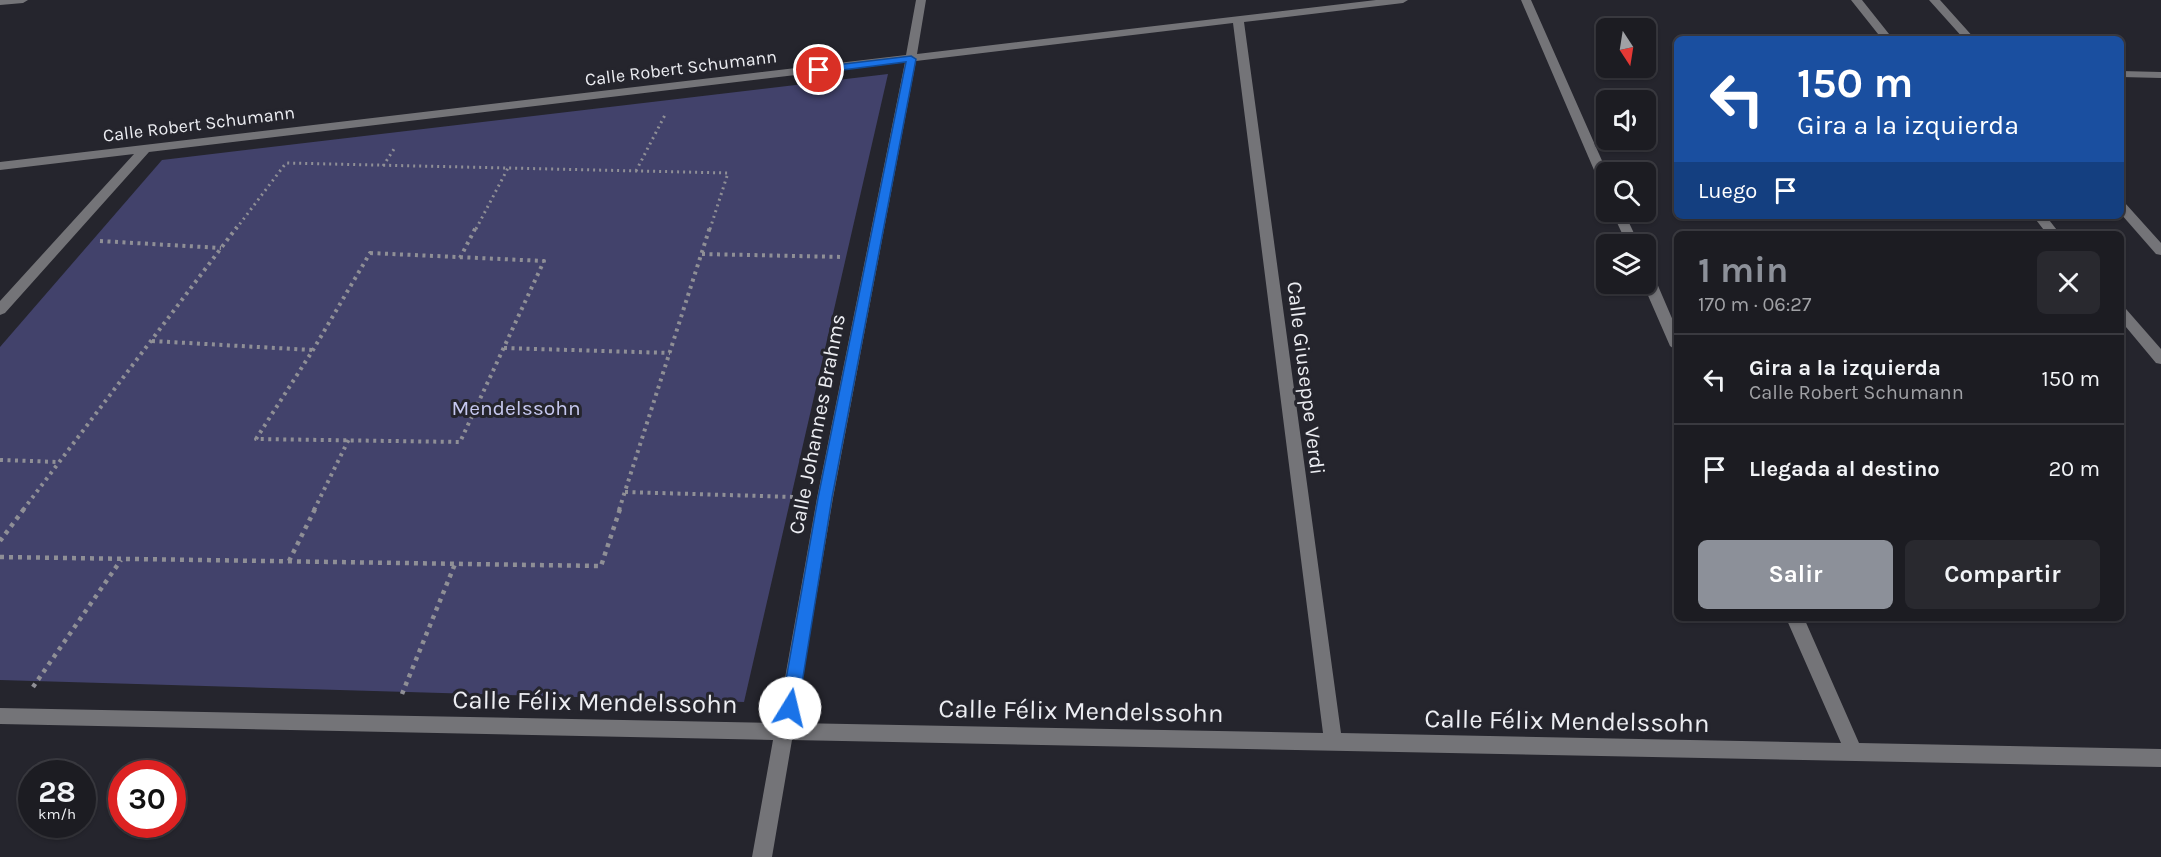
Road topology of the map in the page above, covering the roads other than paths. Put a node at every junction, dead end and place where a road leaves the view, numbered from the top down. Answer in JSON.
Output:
{"nodes":[{"id":1,"x":23,"y":0,"type":"edge"},
{"id":2,"x":921,"y":0,"type":"edge"},
{"id":3,"x":1403,"y":0,"type":"edge"},
{"id":4,"x":1526,"y":0,"type":"edge"},
{"id":5,"x":1856,"y":0,"type":"edge"},
{"id":6,"x":1934,"y":0,"type":"edge"},
{"id":7,"x":0,"y":2,"type":"edge"},
{"id":8,"x":1238,"y":20,"type":"junction"},
{"id":9,"x":1886,"y":36,"type":"edge"},
{"id":10,"x":1967,"y":36,"type":"edge"},
{"id":11,"x":911,"y":59,"type":"junction"},
{"id":12,"x":2124,"y":74,"type":"edge"},
{"id":13,"x":2161,"y":75,"type":"edge"},
{"id":14,"x":145,"y":149,"type":"junction"},
{"id":15,"x":1596,"y":162,"type":"edge"},
{"id":16,"x":0,"y":166,"type":"edge"},
{"id":17,"x":2124,"y":209,"type":"edge"},
{"id":18,"x":2042,"y":219,"type":"edge"},
{"id":19,"x":2052,"y":231,"type":"edge"},
{"id":20,"x":2161,"y":251,"type":"edge"},
{"id":21,"x":1655,"y":294,"type":"edge"},
{"id":22,"x":0,"y":310,"type":"edge"},
{"id":23,"x":2124,"y":316,"type":"edge"},
{"id":24,"x":1674,"y":339,"type":"edge"},
{"id":25,"x":2161,"y":359,"type":"edge"},
{"id":26,"x":1797,"y":621,"type":"edge"},
{"id":27,"x":6,"y":716,"type":"edge"},
{"id":28,"x":786,"y":731,"type":"junction"},
{"id":29,"x":1333,"y":742,"type":"junction"},
{"id":30,"x":1854,"y":752,"type":"junction"},
{"id":31,"x":2161,"y":758,"type":"edge"},
{"id":32,"x":762,"y":857,"type":"edge"}],
"edges":[{"from":1,"to":7,"type":"street"},
{"from":2,"to":11,"type":"street","name":"Calle Johannes Brahms"},
{"from":3,"to":8,"type":"street","name":"Calle Robert Schumann"},
{"from":4,"to":15,"type":"street"},
{"from":5,"to":9,"type":"street"},
{"from":6,"to":10,"type":"street"},
{"from":8,"to":11,"type":"street","name":"Calle Robert Schumann"},
{"from":8,"to":29,"type":"street","name":"Calle Giuseppe Verdi"},
{"from":11,"to":14,"type":"street","name":"Calle Robert Schumann"},
{"from":11,"to":28,"type":"street","name":"Calle Johannes Brahms"},
{"from":12,"to":13,"type":"street"},
{"from":14,"to":16,"type":"street","name":"Calle Robert Schumann"},
{"from":14,"to":22,"type":"street"},
{"from":17,"to":20,"type":"street"},
{"from":18,"to":19,"type":"street"},
{"from":21,"to":24,"type":"street"},
{"from":23,"to":25,"type":"street"},
{"from":26,"to":30,"type":"street"},
{"from":27,"to":28,"type":"street","name":"Calle Félix Mendelssohn"},
{"from":28,"to":29,"type":"street","name":"Calle Félix Mendelssohn"},
{"from":28,"to":32,"type":"street","name":"Calle Johannes Brahms"},
{"from":29,"to":30,"type":"street","name":"Calle Félix Mendelssohn"},
{"from":30,"to":31,"type":"street","name":"Calle Félix Mendelssohn"}]}
